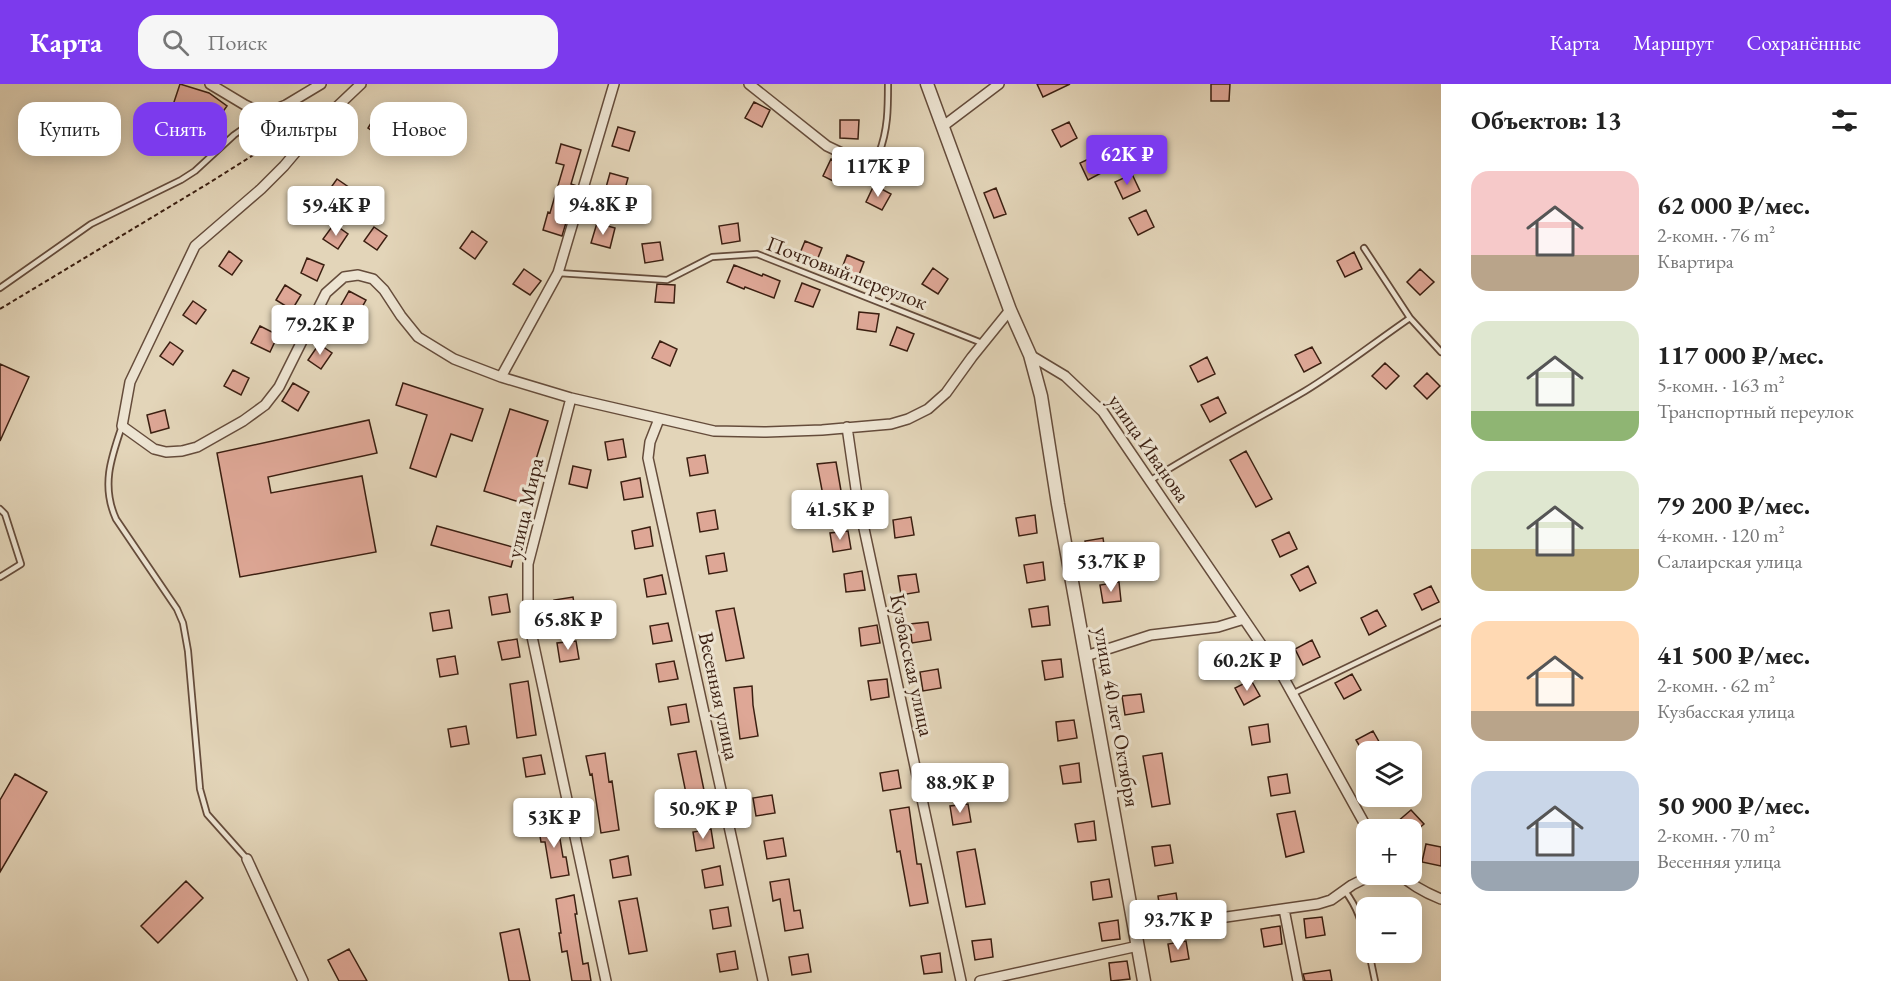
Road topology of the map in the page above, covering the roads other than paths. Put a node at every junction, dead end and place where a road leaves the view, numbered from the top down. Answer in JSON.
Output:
{"nodes":[{"id":1,"x":210,"y":84,"type":"edge"},
{"id":2,"x":321,"y":84,"type":"edge"},
{"id":3,"x":361,"y":84,"type":"edge"},
{"id":4,"x":614,"y":84,"type":"edge"},
{"id":5,"x":749,"y":84,"type":"edge"},
{"id":6,"x":888,"y":84,"type":"edge"},
{"id":7,"x":927,"y":84,"type":"edge"},
{"id":8,"x":999,"y":84,"type":"edge"},
{"id":9,"x":240,"y":102,"type":"edge"},
{"id":10,"x":291,"y":102,"type":"edge"},
{"id":11,"x":942,"y":127,"type":"junction"},
{"id":12,"x":239,"y":132,"type":"edge"},
{"id":13,"x":870,"y":155,"type":"joint"},
{"id":14,"x":1364,"y":248,"type":"dead end"},
{"id":15,"x":558,"y":273,"type":"junction"},
{"id":16,"x":0,"y":288,"type":"edge"},
{"id":17,"x":1010,"y":310,"type":"junction"},
{"id":18,"x":1410,"y":318,"type":"junction"},
{"id":19,"x":982,"y":344,"type":"junction"},
{"id":20,"x":1441,"y":352,"type":"edge"},
{"id":21,"x":1030,"y":355,"type":"junction"},
{"id":22,"x":501,"y":377,"type":"junction"},
{"id":23,"x":571,"y":398,"type":"junction"},
{"id":24,"x":659,"y":419,"type":"junction"},
{"id":25,"x":122,"y":426,"type":"junction"},
{"id":26,"x":847,"y":427,"type":"junction"},
{"id":27,"x":1149,"y":481,"type":"junction"},
{"id":28,"x":0,"y":509,"type":"edge"},
{"id":29,"x":0,"y":577,"type":"edge"},
{"id":30,"x":1244,"y":619,"type":"junction"},
{"id":31,"x":1441,"y":622,"type":"edge"},
{"id":32,"x":1086,"y":657,"type":"junction"},
{"id":33,"x":1294,"y":693,"type":"junction"},
{"id":34,"x":1362,"y":819,"type":"edge"},
{"id":35,"x":247,"y":858,"type":"joint"},
{"id":36,"x":1356,"y":883,"type":"edge"},
{"id":37,"x":1414,"y":885,"type":"edge"},
{"id":38,"x":1345,"y":891,"type":"junction"},
{"id":39,"x":1441,"y":899,"type":"edge"},
{"id":40,"x":1356,"y":907,"type":"edge"},
{"id":41,"x":1284,"y":909,"type":"junction"},
{"id":42,"x":1135,"y":930,"type":"junction"},
{"id":43,"x":1138,"y":946,"type":"junction"},
{"id":44,"x":1372,"y":963,"type":"edge"},
{"id":45,"x":303,"y":981,"type":"edge"},
{"id":46,"x":606,"y":981,"type":"edge"},
{"id":47,"x":763,"y":981,"type":"edge"},
{"id":48,"x":961,"y":981,"type":"edge"},
{"id":49,"x":980,"y":981,"type":"edge"},
{"id":50,"x":1144,"y":981,"type":"edge"},
{"id":51,"x":1298,"y":981,"type":"edge"},
{"id":52,"x":1376,"y":981,"type":"edge"}],
"edges":[{"from":1,"to":9,"type":"street"},
{"from":2,"to":10,"type":"street"},
{"from":3,"to":25,"type":"street"},
{"from":4,"to":15,"type":"street"},
{"from":5,"to":13,"type":"street"},
{"from":6,"to":13,"type":"lane"},
{"from":7,"to":11,"type":"street"},
{"from":8,"to":11,"type":"street"},
{"from":11,"to":17,"type":"street"},
{"from":12,"to":16,"type":"lane"},
{"from":14,"to":18,"type":"lane"},
{"from":15,"to":19,"type":"lane","name":"Почтовый переулок"},
{"from":15,"to":22,"type":"street"},
{"from":17,"to":19,"type":"street"},
{"from":17,"to":21,"type":"street"},
{"from":18,"to":20,"type":"lane"},
{"from":18,"to":27,"type":"lane"},
{"from":19,"to":26,"type":"street"},
{"from":21,"to":27,"type":"street","name":"улица Иванова"},
{"from":21,"to":32,"type":"street","name":"улица 40 лет Октября"},
{"from":22,"to":23,"type":"street"},
{"from":22,"to":25,"type":"street"},
{"from":23,"to":24,"type":"street"},
{"from":23,"to":46,"type":"street","name":"улица Мира"},
{"from":24,"to":26,"type":"street"},
{"from":24,"to":47,"type":"street","name":"Весенняя улица"},
{"from":25,"to":35,"type":"lane"},
{"from":26,"to":48,"type":"street","name":"Кузбасская улица"},
{"from":27,"to":30,"type":"street","name":"улица Иванова"},
{"from":28,"to":29,"type":"lane"},
{"from":30,"to":32,"type":"street"},
{"from":30,"to":33,"type":"street","name":"улица Иванова"},
{"from":31,"to":33,"type":"lane"},
{"from":32,"to":42,"type":"street","name":"улица 40 лет Октября"},
{"from":33,"to":34,"type":"street","name":"улица Иванова"},
{"from":35,"to":45,"type":"street"},
{"from":36,"to":38,"type":"street"},
{"from":37,"to":39,"type":"street"},
{"from":38,"to":40,"type":"lane"},
{"from":38,"to":41,"type":"street"},
{"from":41,"to":42,"type":"street"},
{"from":41,"to":51,"type":"street"},
{"from":42,"to":43,"type":"street","name":"улица 40 лет Октября"},
{"from":43,"to":49,"type":"street"},
{"from":43,"to":50,"type":"street","name":"улица 40 лет Октября"},
{"from":44,"to":52,"type":"lane"}]}
